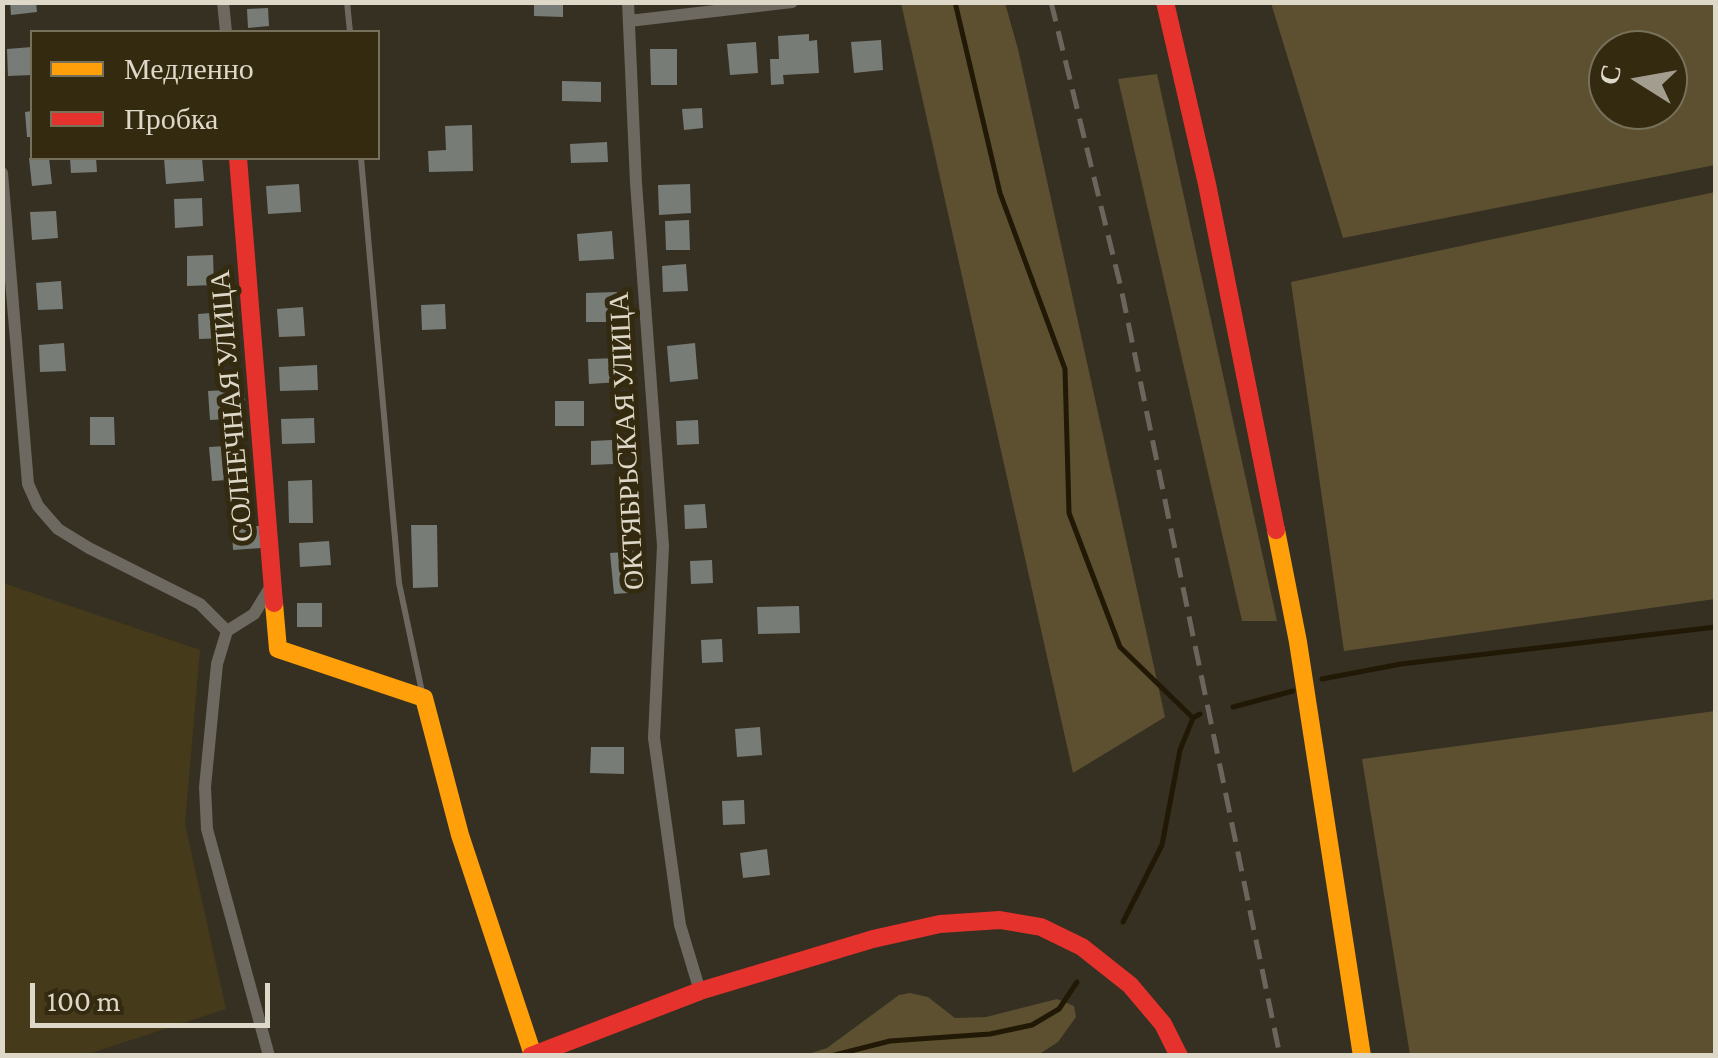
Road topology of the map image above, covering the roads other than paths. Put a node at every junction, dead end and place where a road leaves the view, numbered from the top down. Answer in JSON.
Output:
{"nodes":[{"id":1,"x":223,"y":2,"type":"edge"},
{"id":2,"x":347,"y":2,"type":"edge"},
{"id":3,"x":628,"y":2,"type":"edge"},
{"id":4,"x":792,"y":2,"type":"edge"},
{"id":5,"x":1165,"y":2,"type":"edge"},
{"id":6,"x":629,"y":21,"type":"junction"},
{"id":7,"x":226,"y":30,"type":"edge"},
{"id":8,"x":350,"y":30,"type":"edge"},
{"id":9,"x":238,"y":160,"type":"edge"},
{"id":10,"x":361,"y":160,"type":"edge"},
{"id":11,"x":2,"y":173,"type":"edge"},
{"id":12,"x":275,"y":580,"type":"junction"},
{"id":13,"x":227,"y":632,"type":"junction"},
{"id":14,"x":424,"y":698,"type":"junction"},
{"id":15,"x":700,"y":991,"type":"junction"},
{"id":16,"x":532,"y":1055,"type":"edge"},
{"id":17,"x":269,"y":1056,"type":"edge"},
{"id":18,"x":1178,"y":1056,"type":"edge"},
{"id":19,"x":1362,"y":1056,"type":"edge"}],
"edges":[{"from":1,"to":7,"type":"street"},
{"from":2,"to":8,"type":"lane"},
{"from":3,"to":6,"type":"street","name":"ОКТЯБРЬСКАЯ УЛИЦА"},
{"from":4,"to":6,"type":"street"},
{"from":5,"to":19,"type":"street"},
{"from":6,"to":15,"type":"street","name":"ОКТЯБРЬСКАЯ УЛИЦА"},
{"from":9,"to":12,"type":"street","name":"СОЛНЕЧНАЯ УЛИЦА"},
{"from":10,"to":14,"type":"lane"},
{"from":11,"to":13,"type":"street"},
{"from":12,"to":13,"type":"street"},
{"from":12,"to":14,"type":"street","name":"СОЛНЕЧНАЯ УЛИЦА"},
{"from":13,"to":17,"type":"street"},
{"from":14,"to":16,"type":"street"},
{"from":15,"to":16,"type":"street"},
{"from":15,"to":18,"type":"street"}]}
